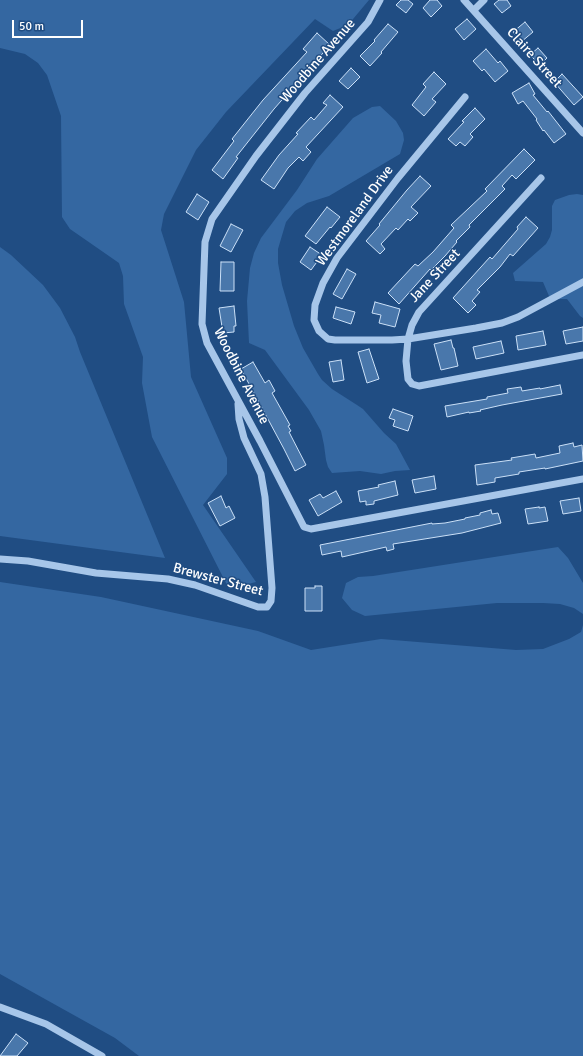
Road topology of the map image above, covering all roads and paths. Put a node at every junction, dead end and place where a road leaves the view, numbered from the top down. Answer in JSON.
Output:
{"nodes":[{"id":1,"x":380,"y":0,"type":"edge"},
{"id":2,"x":464,"y":0,"type":"edge"},
{"id":3,"x":484,"y":0,"type":"edge"},
{"id":4,"x":474,"y":10,"type":"junction"},
{"id":5,"x":464,"y":97,"type":"dead end"},
{"id":6,"x":583,"y":133,"type":"edge"},
{"id":7,"x":541,"y":178,"type":"dead end"},
{"id":8,"x":583,"y":282,"type":"edge"},
{"id":9,"x":408,"y":339,"type":"junction"},
{"id":10,"x":583,"y":355,"type":"edge"},
{"id":11,"x":238,"y":402,"type":"junction"},
{"id":12,"x":583,"y":479,"type":"edge"},
{"id":13,"x":0,"y":559,"type":"edge"},
{"id":14,"x":0,"y":1007,"type":"edge"},
{"id":15,"x":102,"y":1056,"type":"edge"}],
"edges":[{"from":1,"to":11,"type":"street","name":"Woodbine Avenue"},
{"from":2,"to":4,"type":"street","name":"Claire Street"},
{"from":3,"to":4,"type":"street"},
{"from":4,"to":6,"type":"street","name":"Claire Street"},
{"from":5,"to":9,"type":"street","name":"Westmoreland Drive"},
{"from":7,"to":9,"type":"street","name":"Jane Street"},
{"from":8,"to":9,"type":"street","name":"Westmoreland Drive"},
{"from":9,"to":10,"type":"street","name":"Jane Street"},
{"from":11,"to":12,"type":"street","name":"Woodbine Avenue"},
{"from":11,"to":13,"type":"street","name":"Brewster Street"},
{"from":14,"to":15,"type":"street"}]}
